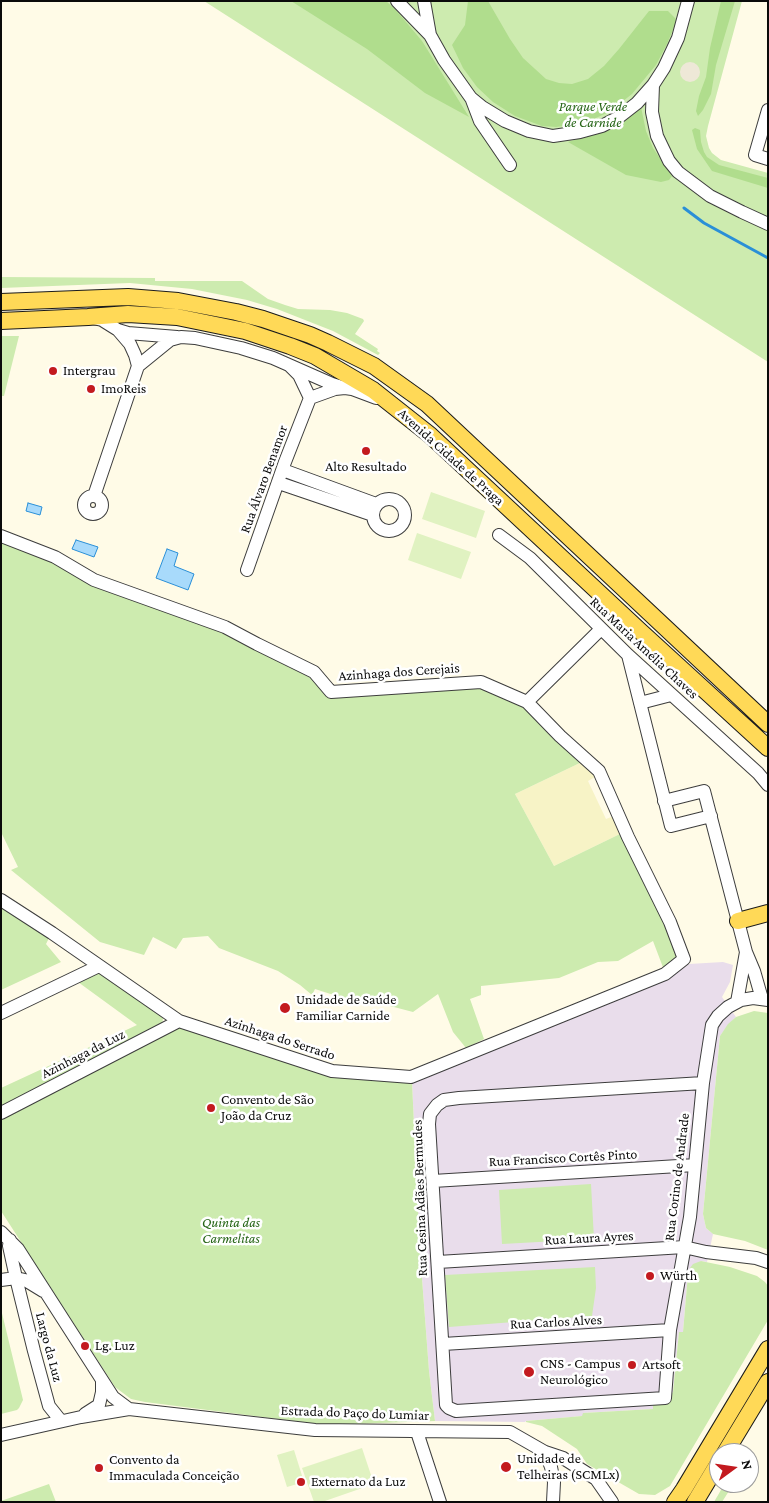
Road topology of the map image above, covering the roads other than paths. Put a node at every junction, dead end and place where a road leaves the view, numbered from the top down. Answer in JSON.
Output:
{"nodes":[{"id":1,"x":397,"y":1,"type":"edge"},
{"id":2,"x":424,"y":1,"type":"edge"},
{"id":3,"x":688,"y":1,"type":"edge"},
{"id":4,"x":430,"y":35,"type":"junction"},
{"id":5,"x":653,"y":85,"type":"junction"},
{"id":6,"x":471,"y":98,"type":"junction"},
{"id":7,"x":768,"y":110,"type":"edge"},
{"id":8,"x":768,"y":158,"type":"edge"},
{"id":9,"x":510,"y":165,"type":"dead end"},
{"id":10,"x":768,"y":224,"type":"edge"},
{"id":11,"x":1,"y":302,"type":"edge"},
{"id":12,"x":88,"y":317,"type":"junction"},
{"id":13,"x":1,"y":321,"type":"edge"},
{"id":14,"x":118,"y":330,"type":"junction"},
{"id":15,"x":181,"y":337,"type":"junction"},
{"id":16,"x":288,"y":365,"type":"junction"},
{"id":17,"x":138,"y":366,"type":"junction"},
{"id":18,"x":345,"y":388,"type":"junction"},
{"id":19,"x":310,"y":398,"type":"junction"},
{"id":20,"x":387,"y":401,"type":"junction"},
{"id":21,"x":283,"y":470,"type":"junction"},
{"id":22,"x":279,"y":483,"type":"junction"},
{"id":23,"x":94,"y":496,"type":"dead end"},
{"id":24,"x":499,"y":535,"type":"dead end"},
{"id":25,"x":1,"y":536,"type":"edge"},
{"id":26,"x":247,"y":570,"type":"dead end"},
{"id":27,"x":601,"y":629,"type":"junction"},
{"id":28,"x":628,"y":656,"type":"junction"},
{"id":29,"x":671,"y":695,"type":"junction"},
{"id":30,"x":527,"y":702,"type":"junction"},
{"id":31,"x":640,"y":704,"type":"junction"},
{"id":32,"x":768,"y":724,"type":"edge"},
{"id":33,"x":768,"y":748,"type":"edge"},
{"id":34,"x":768,"y":785,"type":"edge"},
{"id":35,"x":664,"y":801,"type":"junction"},
{"id":36,"x":711,"y":816,"type":"junction"},
{"id":37,"x":1,"y":900,"type":"edge"},
{"id":38,"x":768,"y":913,"type":"edge"},
{"id":39,"x":738,"y":921,"type":"junction"},
{"id":40,"x":746,"y":952,"type":"junction"},
{"id":41,"x":684,"y":959,"type":"joint"},
{"id":42,"x":99,"y":966,"type":"junction"},
{"id":43,"x":765,"y":1000,"type":"edge"},
{"id":44,"x":737,"y":1002,"type":"junction"},
{"id":45,"x":1,"y":1013,"type":"edge"},
{"id":46,"x":179,"y":1021,"type":"junction"},
{"id":47,"x":703,"y":1083,"type":"junction"},
{"id":48,"x":1,"y":1113,"type":"edge"},
{"id":49,"x":695,"y":1165,"type":"junction"},
{"id":50,"x":433,"y":1181,"type":"junction"},
{"id":51,"x":6,"y":1236,"type":"edge"},
{"id":52,"x":684,"y":1247,"type":"junction"},
{"id":53,"x":741,"y":1256,"type":"junction"},
{"id":54,"x":438,"y":1262,"type":"junction"},
{"id":55,"x":768,"y":1262,"type":"edge"},
{"id":56,"x":768,"y":1272,"type":"edge"},
{"id":57,"x":16,"y":1278,"type":"junction"},
{"id":58,"x":1,"y":1280,"type":"edge"},
{"id":59,"x":45,"y":1292,"type":"junction"},
{"id":60,"x":670,"y":1330,"type":"junction"},
{"id":61,"x":443,"y":1344,"type":"junction"},
{"id":62,"x":768,"y":1349,"type":"edge"},
{"id":63,"x":102,"y":1379,"type":"junction"},
{"id":64,"x":768,"y":1382,"type":"edge"},
{"id":65,"x":448,"y":1408,"type":"joint"},
{"id":66,"x":129,"y":1409,"type":"junction"},
{"id":67,"x":81,"y":1416,"type":"junction"},
{"id":68,"x":61,"y":1421,"type":"junction"},
{"id":69,"x":417,"y":1432,"type":"junction"},
{"id":70,"x":1,"y":1435,"type":"edge"},
{"id":71,"x":731,"y":1443,"type":"edge"},
{"id":72,"x":545,"y":1452,"type":"junction"},
{"id":73,"x":709,"y":1479,"type":"edge"},
{"id":74,"x":440,"y":1502,"type":"edge"},
{"id":75,"x":553,"y":1502,"type":"edge"},
{"id":76,"x":612,"y":1502,"type":"edge"},
{"id":77,"x":675,"y":1502,"type":"edge"},
{"id":78,"x":695,"y":1502,"type":"edge"}],
"edges":[{"from":1,"to":4,"type":"street"},
{"from":2,"to":4,"type":"street"},
{"from":3,"to":5,"type":"street"},
{"from":4,"to":6,"type":"street"},
{"from":5,"to":6,"type":"street"},
{"from":5,"to":10,"type":"street"},
{"from":6,"to":9,"type":"street"},
{"from":7,"to":8,"type":"street"},
{"from":11,"to":32,"type":"main road","name":"Avenida Cidade de Praga"},
{"from":12,"to":13,"type":"main road","name":"Avenida Cidade de Praga"},
{"from":12,"to":14,"type":"street"},
{"from":12,"to":20,"type":"main road","name":"Avenida Cidade de Praga"},
{"from":14,"to":15,"type":"street"},
{"from":14,"to":17,"type":"street"},
{"from":15,"to":16,"type":"street"},
{"from":15,"to":17,"type":"street"},
{"from":16,"to":18,"type":"street"},
{"from":16,"to":19,"type":"street"},
{"from":17,"to":23,"type":"street"},
{"from":18,"to":19,"type":"street"},
{"from":18,"to":20,"type":"street"},
{"from":19,"to":21,"type":"street","name":"Rua Álvaro Benamor"},
{"from":20,"to":33,"type":"main road","name":"Avenida Cidade de Praga"},
{"from":21,"to":22,"type":"street","name":"Rua Álvaro Benamor"},
{"from":21,"to":22,"type":"street"},
{"from":22,"to":26,"type":"street","name":"Rua Álvaro Benamor"},
{"from":24,"to":27,"type":"street","name":"Rua Maria Amélia Chaves"},
{"from":25,"to":30,"type":"street","name":"Azinhaga dos Cerejais"},
{"from":27,"to":28,"type":"street","name":"Rua Maria Amélia Chaves"},
{"from":27,"to":30,"type":"street"},
{"from":28,"to":29,"type":"street","name":"Rua Maria Amélia Chaves"},
{"from":28,"to":31,"type":"street"},
{"from":29,"to":31,"type":"street"},
{"from":29,"to":34,"type":"street","name":"Rua Maria Amélia Chaves"},
{"from":30,"to":41,"type":"street","name":"Azinhaga dos Cerejais"},
{"from":31,"to":35,"type":"street"},
{"from":35,"to":36,"type":"street"},
{"from":35,"to":36,"type":"street"},
{"from":36,"to":39,"type":"street"},
{"from":37,"to":42,"type":"street","name":"Azinhaga do Serrado"},
{"from":38,"to":39,"type":"main road"},
{"from":39,"to":40,"type":"street"},
{"from":40,"to":43,"type":"street"},
{"from":40,"to":44,"type":"street"},
{"from":41,"to":46,"type":"street","name":"Azinhaga do Serrado"},
{"from":42,"to":45,"type":"street"},
{"from":42,"to":46,"type":"street","name":"Azinhaga do Serrado"},
{"from":43,"to":44,"type":"street"},
{"from":44,"to":47,"type":"street","name":"Rua Corino de Andrade"},
{"from":46,"to":48,"type":"street","name":"Azinhaga da Luz"},
{"from":47,"to":49,"type":"street","name":"Rua Corino de Andrade"},
{"from":47,"to":50,"type":"street","name":"Rua Cesina Adães Bermudes"},
{"from":49,"to":50,"type":"street","name":"Rua Francisco Cortês Pinto"},
{"from":49,"to":52,"type":"street","name":"Rua Corino de Andrade"},
{"from":50,"to":54,"type":"street","name":"Rua Cesina Adães Bermudes"},
{"from":51,"to":57,"type":"street"},
{"from":51,"to":59,"type":"street"},
{"from":52,"to":53,"type":"street","name":"Rua Laura Ayres"},
{"from":52,"to":54,"type":"street","name":"Rua Laura Ayres"},
{"from":52,"to":60,"type":"street","name":"Rua Corino de Andrade"},
{"from":53,"to":55,"type":"street","name":"Rua Laura Ayres"},
{"from":53,"to":56,"type":"street","name":"Rua Laura Ayres"},
{"from":54,"to":61,"type":"street","name":"Rua Cesina Adães Bermudes"},
{"from":57,"to":58,"type":"street"},
{"from":57,"to":59,"type":"street","name":"Largo da Luz"},
{"from":57,"to":68,"type":"street","name":"Largo da Luz"},
{"from":59,"to":63,"type":"street","name":"Largo da Luz"},
{"from":60,"to":61,"type":"street","name":"Rua Carlos Alves"},
{"from":60,"to":65,"type":"street","name":"Rua Corino de Andrade"},
{"from":61,"to":65,"type":"street","name":"Rua Cesina Adães Bermudes"},
{"from":62,"to":77,"type":"main road"},
{"from":63,"to":66,"type":"street","name":"Largo da Luz"},
{"from":63,"to":67,"type":"street"},
{"from":64,"to":71,"type":"main road"},
{"from":66,"to":67,"type":"street"},
{"from":66,"to":69,"type":"street","name":"Estrada do Paço do Lumiar"},
{"from":67,"to":68,"type":"street"},
{"from":68,"to":70,"type":"street"},
{"from":69,"to":72,"type":"street","name":"Estrada do Paço do Lumiar"},
{"from":69,"to":74,"type":"street"},
{"from":72,"to":75,"type":"street"},
{"from":72,"to":76,"type":"street","name":"Estrada do Paço do Lumiar"},
{"from":73,"to":78,"type":"main road"}]}
